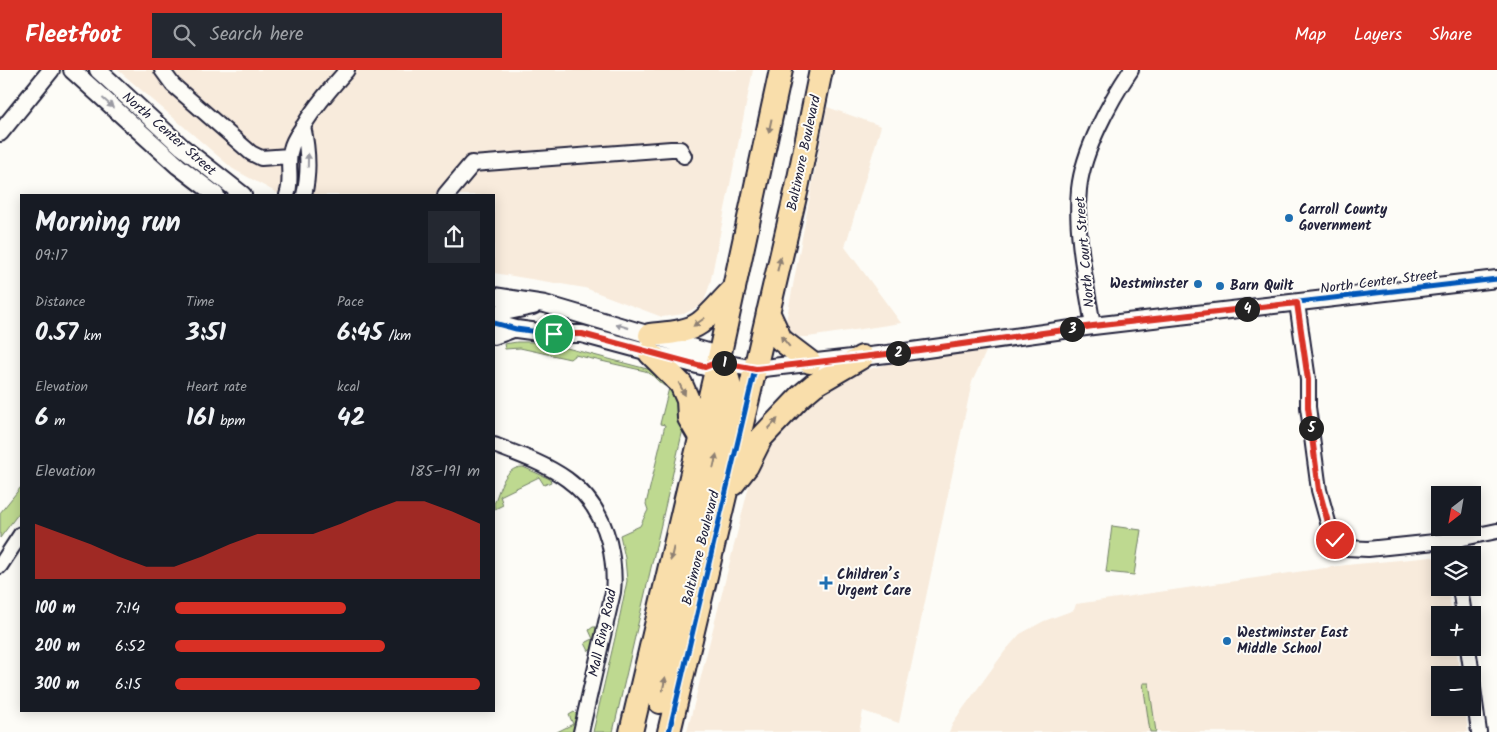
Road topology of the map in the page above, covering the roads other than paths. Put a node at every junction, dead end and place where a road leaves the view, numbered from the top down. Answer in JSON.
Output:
{"nodes":[{"id":1,"x":72,"y":70,"type":"edge"},
{"id":2,"x":98,"y":70,"type":"edge"},
{"id":3,"x":162,"y":70,"type":"edge"},
{"id":4,"x":347,"y":70,"type":"edge"},
{"id":5,"x":781,"y":70,"type":"edge"},
{"id":6,"x":821,"y":70,"type":"edge"},
{"id":7,"x":1131,"y":70,"type":"edge"},
{"id":8,"x":53,"y":71,"type":"edge"},
{"id":9,"x":303,"y":126,"type":"junction"},
{"id":10,"x":0,"y":133,"type":"edge"},
{"id":11,"x":289,"y":156,"type":"junction"},
{"id":12,"x":684,"y":156,"type":"dead end"},
{"id":13,"x":472,"y":164,"type":"joint"},
{"id":14,"x":215,"y":194,"type":"edge"},
{"id":15,"x":242,"y":194,"type":"edge"},
{"id":16,"x":288,"y":194,"type":"edge"},
{"id":17,"x":304,"y":194,"type":"edge"},
{"id":18,"x":447,"y":194,"type":"edge"},
{"id":19,"x":1497,"y":280,"type":"edge"},
{"id":20,"x":734,"y":288,"type":"junction"},
{"id":21,"x":495,"y":296,"type":"edge"},
{"id":22,"x":1297,"y":303,"type":"junction"},
{"id":23,"x":545,"y":304,"type":"junction"},
{"id":24,"x":768,"y":312,"type":"junction"},
{"id":25,"x":495,"y":314,"type":"edge"},
{"id":26,"x":495,"y":322,"type":"edge"},
{"id":27,"x":1093,"y":326,"type":"junction"},
{"id":28,"x":516,"y":329,"type":"junction"},
{"id":29,"x":495,"y":337,"type":"edge"},
{"id":30,"x":650,"y":344,"type":"junction"},
{"id":31,"x":862,"y":357,"type":"junction"},
{"id":32,"x":718,"y":362,"type":"junction"},
{"id":33,"x":810,"y":362,"type":"junction"},
{"id":34,"x":756,"y":369,"type":"junction"},
{"id":35,"x":700,"y":438,"type":"junction"},
{"id":36,"x":495,"y":445,"type":"edge"},
{"id":37,"x":726,"y":493,"type":"junction"},
{"id":38,"x":1497,"y":531,"type":"edge"},
{"id":39,"x":20,"y":536,"type":"edge"},
{"id":40,"x":1454,"y":540,"type":"junction"},
{"id":41,"x":1455,"y":546,"type":"edge"},
{"id":42,"x":0,"y":566,"type":"edge"},
{"id":43,"x":1477,"y":716,"type":"edge"},
{"id":44,"x":581,"y":732,"type":"edge"},
{"id":45,"x":631,"y":732,"type":"edge"},
{"id":46,"x":654,"y":732,"type":"edge"},
{"id":47,"x":669,"y":732,"type":"edge"},
{"id":48,"x":1479,"y":732,"type":"edge"}],
"edges":[{"from":1,"to":14,"type":"street","name":"North Center Street","one_way":true},
{"from":2,"to":15,"type":"street","name":"North Center Street"},
{"from":3,"to":11,"type":"street"},
{"from":4,"to":9,"type":"street"},
{"from":5,"to":20,"type":"highway","name":"Baltimore Boulevard","one_way":true},
{"from":24,"to":6,"type":"highway","name":"Baltimore Boulevard","one_way":true},
{"from":7,"to":27,"type":"street","name":"North Court Street"},
{"from":8,"to":10,"type":"street"},
{"from":9,"to":11,"type":"street"},
{"from":17,"to":9,"type":"street","one_way":true},
{"from":11,"to":16,"type":"street"},
{"from":12,"to":13,"type":"street"},
{"from":13,"to":18,"type":"street"},
{"from":19,"to":22,"type":"street","name":"North Center Street"},
{"from":20,"to":30,"type":"highway","one_way":true},
{"from":20,"to":32,"type":"highway","name":"Baltimore Boulevard"},
{"from":21,"to":23,"type":"street","name":"North Center Street"},
{"from":22,"to":27,"type":"street","name":"North Center Street"},
{"from":22,"to":40,"type":"street"},
{"from":23,"to":25,"type":"street"},
{"from":30,"to":23,"type":"street","name":"North Center Street","one_way":true},
{"from":33,"to":24,"type":"highway","one_way":true},
{"from":24,"to":34,"type":"highway","name":"Baltimore Boulevard"},
{"from":26,"to":28,"type":"street","name":"North Center Street"},
{"from":27,"to":31,"type":"street","name":"North Center Street"},
{"from":28,"to":29,"type":"street"},
{"from":28,"to":30,"type":"street","name":"North Center Street"},
{"from":30,"to":32,"type":"street","name":"North Center Street"},
{"from":30,"to":35,"type":"highway","one_way":true},
{"from":31,"to":33,"type":"street","name":"North Center Street"},
{"from":37,"to":31,"type":"highway","one_way":true},
{"from":32,"to":34,"type":"street","name":"North Center Street"},
{"from":32,"to":35,"type":"highway","name":"Baltimore Boulevard"},
{"from":46,"to":32,"type":"highway","one_way":true},
{"from":33,"to":34,"type":"street","name":"North Center Street"},
{"from":34,"to":37,"type":"highway","name":"Baltimore Boulevard"},
{"from":35,"to":45,"type":"highway","name":"Baltimore Boulevard","one_way":true},
{"from":36,"to":44,"type":"street","name":"Mall Ring Road"},
{"from":37,"to":47,"type":"highway","name":"Baltimore Boulevard"},
{"from":38,"to":40,"type":"street"},
{"from":39,"to":42,"type":"street"},
{"from":40,"to":41,"type":"street"},
{"from":43,"to":48,"type":"street"}]}
